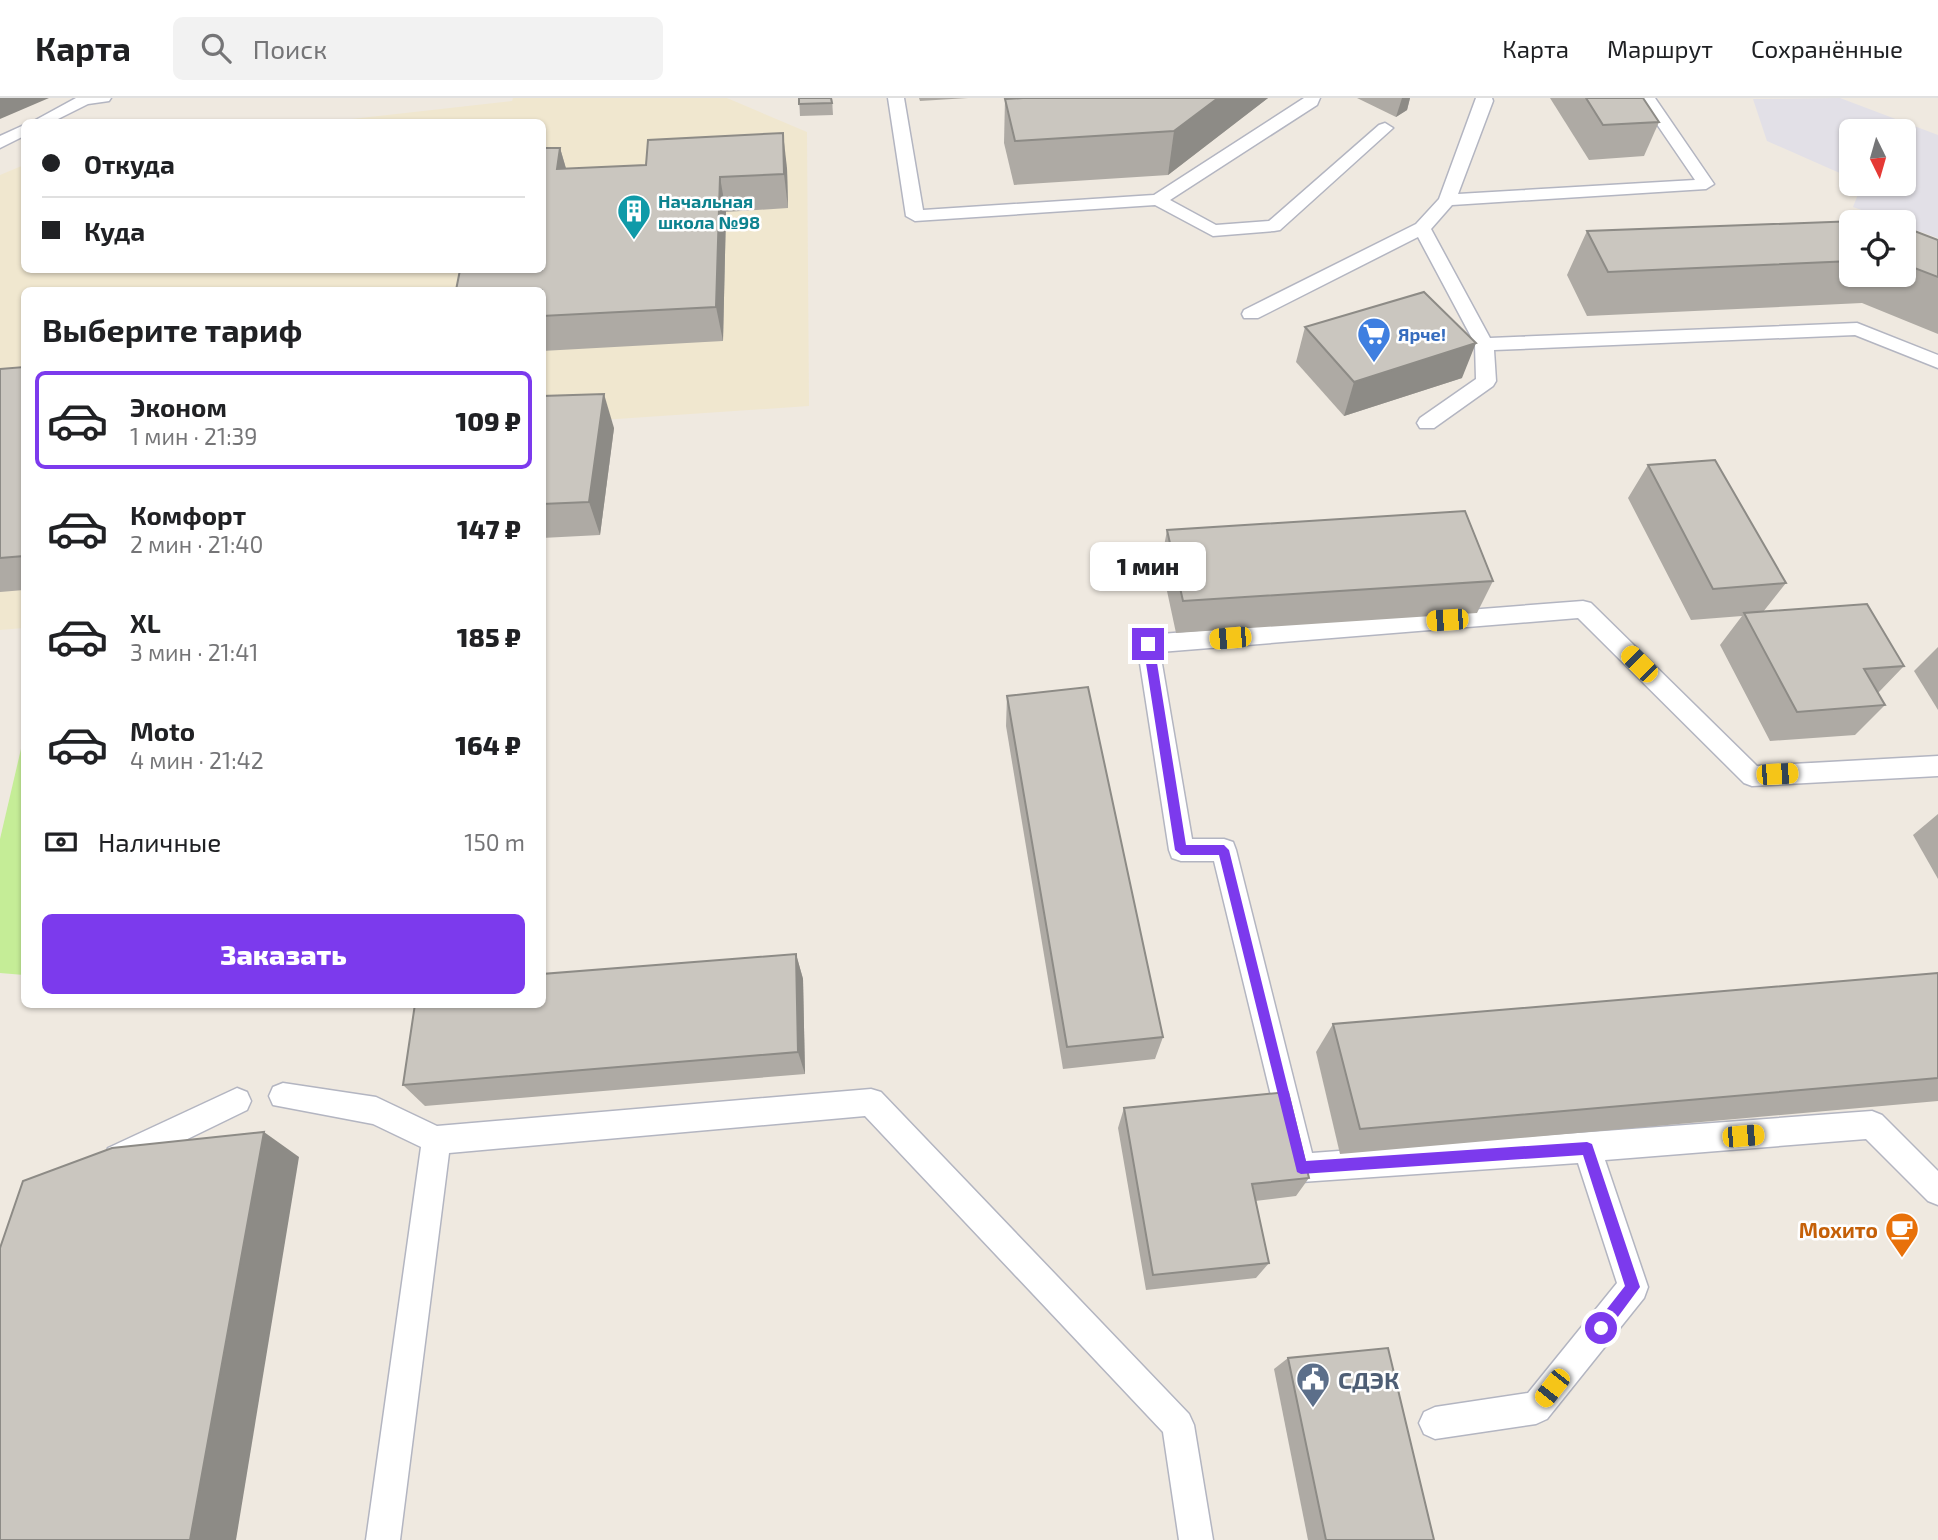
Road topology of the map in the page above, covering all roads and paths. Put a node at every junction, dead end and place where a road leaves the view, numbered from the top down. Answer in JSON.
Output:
{"nodes":[{"id":1,"x":103,"y":98,"type":"edge"},
{"id":2,"x":896,"y":98,"type":"edge"},
{"id":3,"x":1312,"y":98,"type":"edge"},
{"id":4,"x":1484,"y":98,"type":"edge"},
{"id":5,"x":1647,"y":98,"type":"edge"},
{"id":6,"x":46,"y":119,"type":"edge"},
{"id":7,"x":1385,"y":128,"type":"dead end"},
{"id":8,"x":21,"y":132,"type":"edge"},
{"id":9,"x":0,"y":143,"type":"edge"},
{"id":10,"x":1447,"y":200,"type":"junction"},
{"id":11,"x":1158,"y":201,"type":"junction"},
{"id":12,"x":1422,"y":228,"type":"junction"},
{"id":13,"x":1251,"y":314,"type":"dead end"},
{"id":14,"x":1484,"y":344,"type":"junction"},
{"id":15,"x":1938,"y":362,"type":"edge"},
{"id":16,"x":1427,"y":423,"type":"dead end"},
{"id":17,"x":1938,"y":766,"type":"edge"},
{"id":18,"x":283,"y":1096,"type":"dead end"},
{"id":19,"x":237,"y":1101,"type":"dead end"},
{"id":20,"x":436,"y":1140,"type":"junction"},
{"id":21,"x":1587,"y":1148,"type":"junction"},
{"id":22,"x":93,"y":1171,"type":"edge"},
{"id":23,"x":1938,"y":1191,"type":"edge"},
{"id":24,"x":1435,"y":1423,"type":"dead end"},
{"id":25,"x":383,"y":1540,"type":"edge"},
{"id":26,"x":1196,"y":1540,"type":"edge"}],
"edges":[{"from":1,"to":6,"type":"lane"},
{"from":2,"to":11,"type":"lane"},
{"from":3,"to":11,"type":"lane"},
{"from":4,"to":10,"type":"lane"},
{"from":5,"to":10,"type":"lane"},
{"from":7,"to":11,"type":"lane"},
{"from":8,"to":9,"type":"lane"},
{"from":10,"to":12,"type":"lane"},
{"from":12,"to":13,"type":"lane"},
{"from":12,"to":14,"type":"lane"},
{"from":14,"to":15,"type":"lane"},
{"from":14,"to":16,"type":"lane"},
{"from":17,"to":21,"type":"lane"},
{"from":18,"to":20,"type":"lane"},
{"from":19,"to":22,"type":"lane"},
{"from":20,"to":25,"type":"lane"},
{"from":20,"to":26,"type":"lane"},
{"from":21,"to":23,"type":"lane"},
{"from":21,"to":24,"type":"lane"}]}
